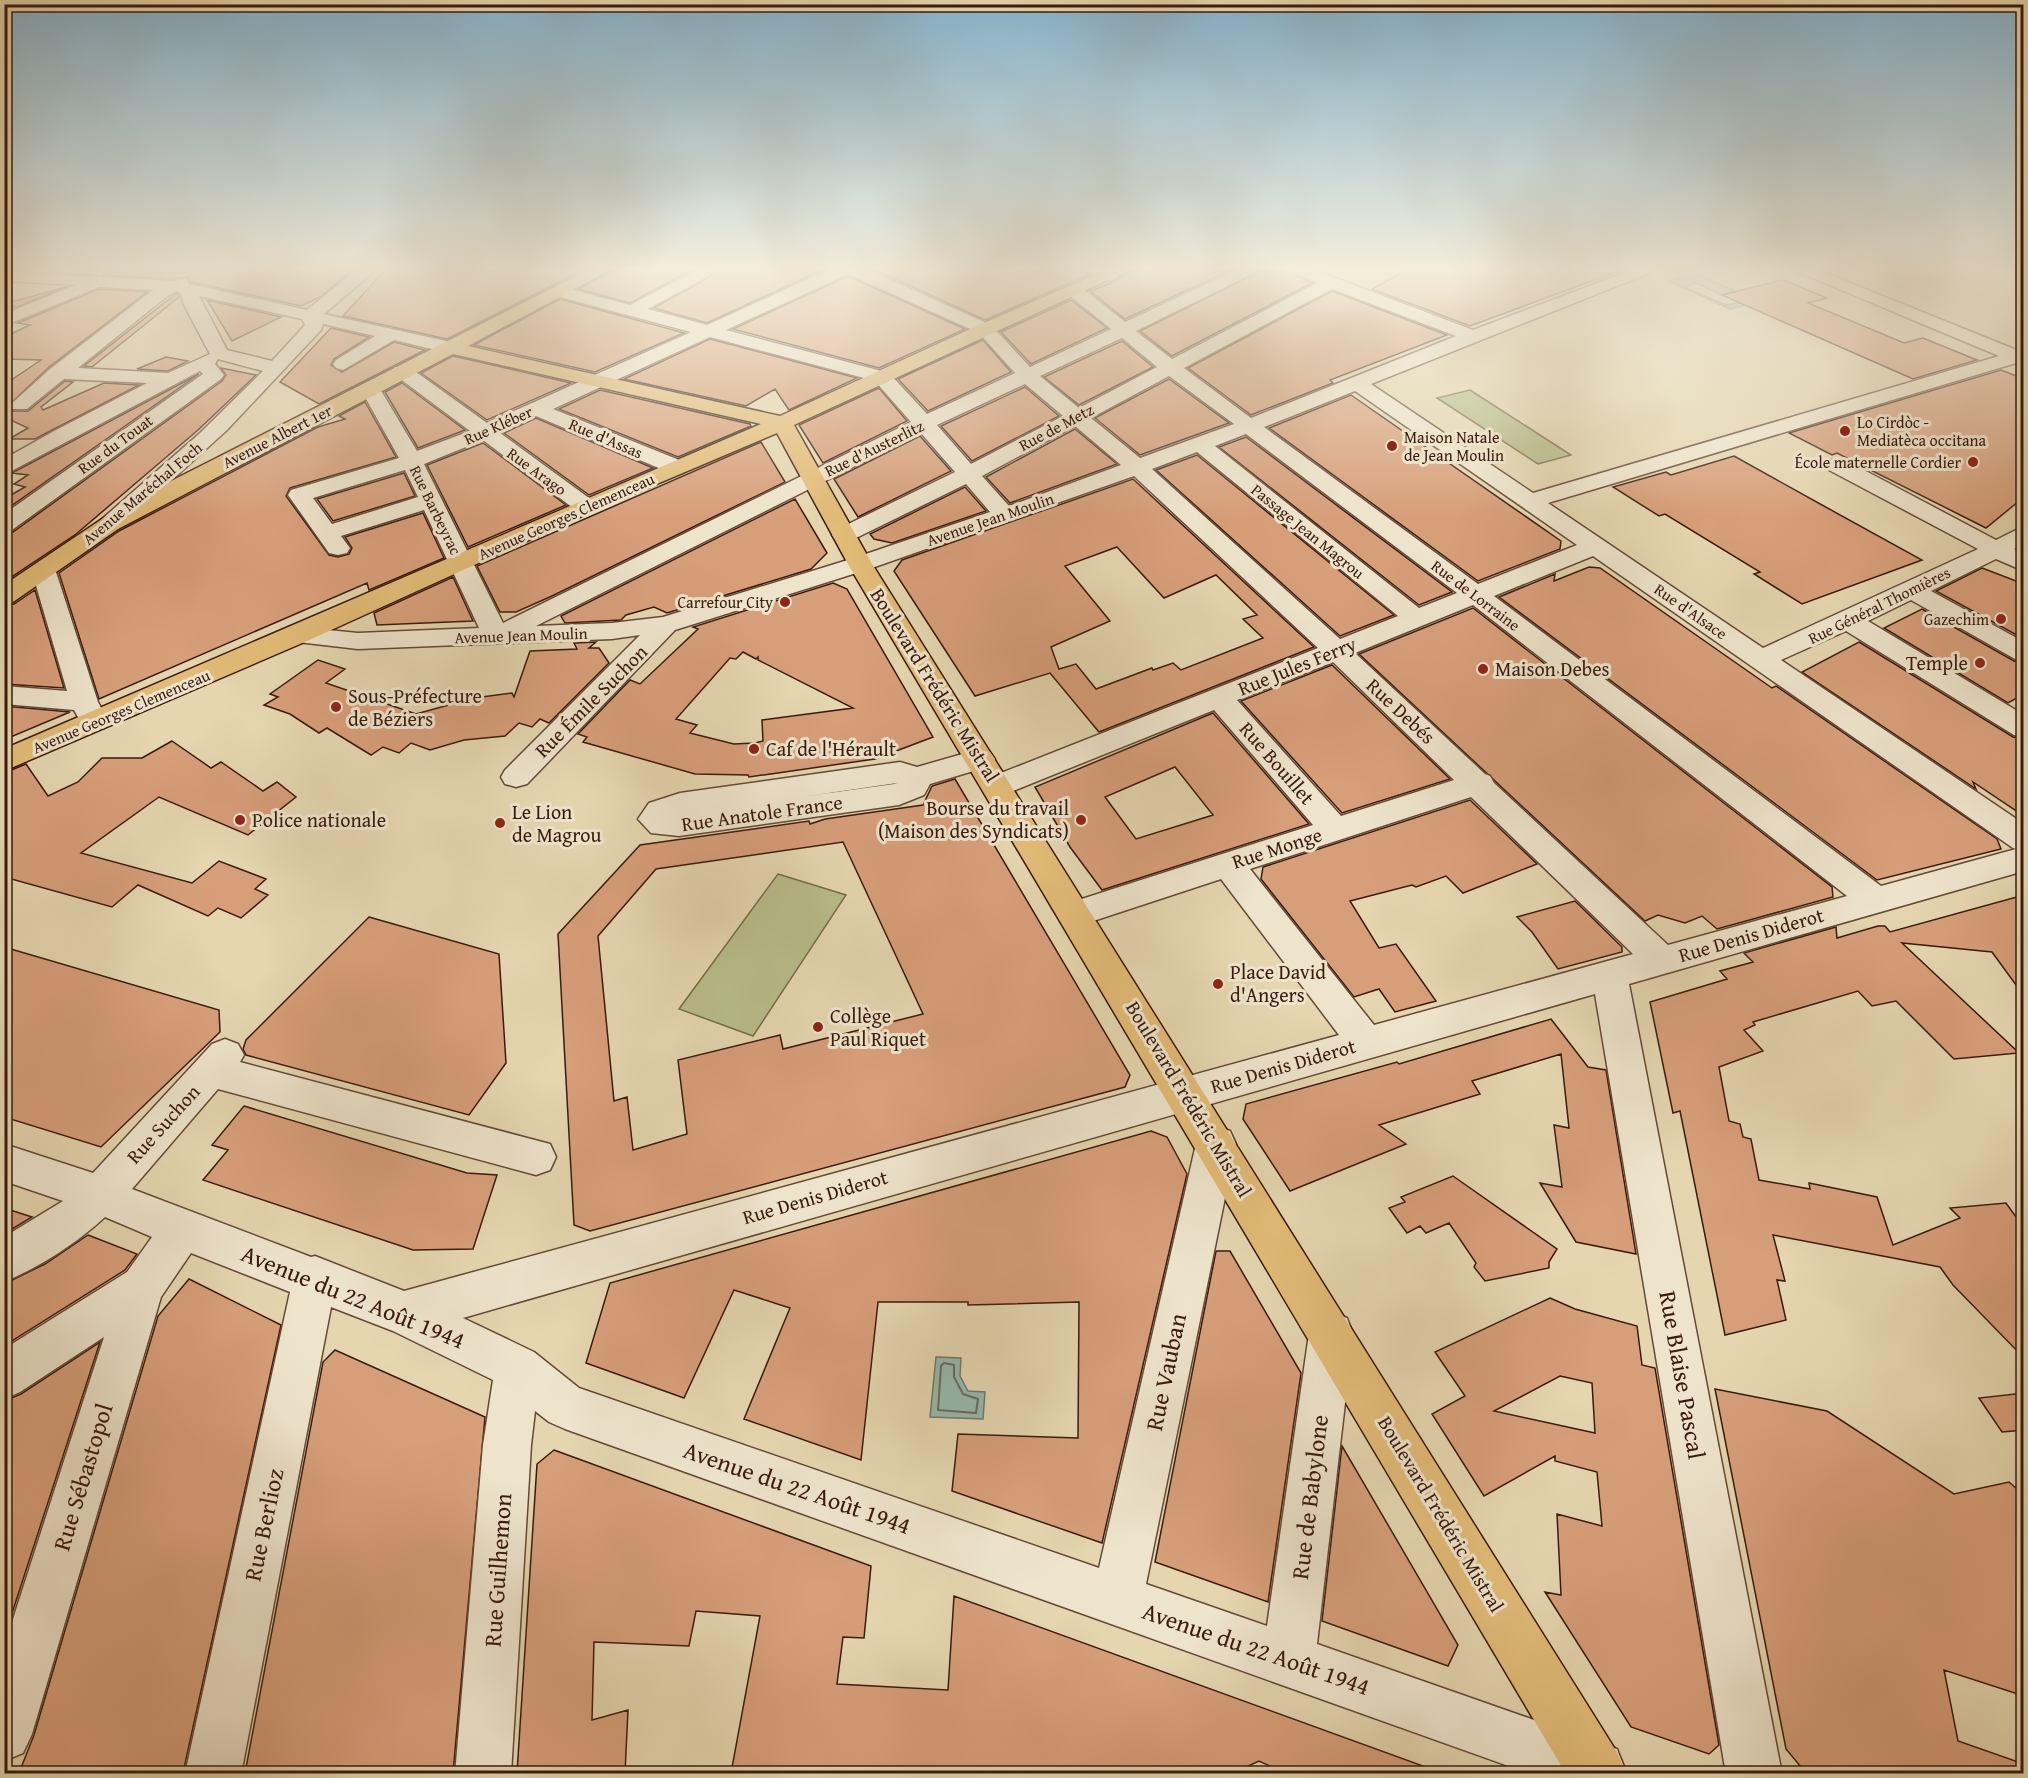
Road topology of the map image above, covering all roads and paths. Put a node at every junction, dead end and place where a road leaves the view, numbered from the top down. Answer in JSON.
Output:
{"nodes":[{"id":1,"x":85,"y":351,"type":"edge"},
{"id":2,"x":215,"y":351,"type":"edge"},
{"id":3,"x":292,"y":351,"type":"edge"},
{"id":4,"x":364,"y":351,"type":"edge"},
{"id":5,"x":440,"y":351,"type":"edge"},
{"id":6,"x":465,"y":351,"type":"edge"},
{"id":7,"x":665,"y":351,"type":"edge"},
{"id":8,"x":785,"y":351,"type":"edge"},
{"id":9,"x":938,"y":351,"type":"edge"},
{"id":10,"x":1006,"y":351,"type":"edge"},
{"id":11,"x":1080,"y":351,"type":"edge"},
{"id":12,"x":1149,"y":351,"type":"edge"},
{"id":13,"x":1203,"y":351,"type":"edge"},
{"id":14,"x":1436,"y":351,"type":"edge"},
{"id":15,"x":2000,"y":351,"type":"edge"},
{"id":16,"x":219,"y":359,"type":"junction"},
{"id":17,"x":2020,"y":359,"type":"edge"},
{"id":18,"x":343,"y":364,"type":"dead end"},
{"id":19,"x":276,"y":368,"type":"junction"},
{"id":20,"x":1171,"y":368,"type":"junction"},
{"id":21,"x":402,"y":371,"type":"junction"},
{"id":22,"x":57,"y":373,"type":"junction"},
{"id":23,"x":1028,"y":376,"type":"junction"},
{"id":24,"x":882,"y":377,"type":"junction"},
{"id":25,"x":168,"y":378,"type":"junction"},
{"id":26,"x":595,"y":382,"type":"junction"},
{"id":27,"x":1358,"y":383,"type":"junction"},
{"id":28,"x":370,"y":388,"type":"junction"},
{"id":29,"x":536,"y":409,"type":"junction"},
{"id":30,"x":26,"y":410,"type":"edge"},
{"id":31,"x":1076,"y":416,"type":"junction"},
{"id":32,"x":782,"y":423,"type":"junction"},
{"id":33,"x":925,"y":423,"type":"junction"},
{"id":34,"x":1249,"y":426,"type":"junction"},
{"id":35,"x":219,"y":427,"type":"junction"},
{"id":36,"x":485,"y":432,"type":"junction"},
{"id":37,"x":61,"y":435,"type":"junction"},
{"id":38,"x":1200,"y":444,"type":"junction"},
{"id":39,"x":253,"y":448,"type":"junction"},
{"id":40,"x":412,"y":462,"type":"junction"},
{"id":41,"x":1837,"y":465,"type":"dead end"},
{"id":42,"x":676,"y":467,"type":"junction"},
{"id":43,"x":1137,"y":467,"type":"junction"},
{"id":44,"x":4,"y":469,"type":"edge"},
{"id":45,"x":969,"y":474,"type":"junction"},
{"id":46,"x":812,"y":478,"type":"junction"},
{"id":47,"x":431,"y":500,"type":"junction"},
{"id":48,"x":1531,"y":501,"type":"junction"},
{"id":49,"x":585,"y":506,"type":"junction"},
{"id":50,"x":1005,"y":515,"type":"junction"},
{"id":51,"x":110,"y":524,"type":"junction"},
{"id":52,"x":4,"y":525,"type":"edge"},
{"id":53,"x":844,"y":535,"type":"junction"},
{"id":54,"x":2017,"y":536,"type":"edge"},
{"id":55,"x":1597,"y":546,"type":"junction"},
{"id":56,"x":462,"y":563,"type":"junction"},
{"id":57,"x":860,"y":564,"type":"junction"},
{"id":58,"x":2024,"y":564,"type":"edge"},
{"id":59,"x":44,"y":572,"type":"junction"},
{"id":60,"x":1911,"y":590,"type":"junction"},
{"id":61,"x":1475,"y":594,"type":"junction"},
{"id":62,"x":4,"y":597,"type":"edge"},
{"id":63,"x":1416,"y":618,"type":"junction"},
{"id":64,"x":1849,"y":621,"type":"junction"},
{"id":65,"x":666,"y":624,"type":"junction"},
{"id":66,"x":298,"y":635,"type":"junction"},
{"id":67,"x":496,"y":636,"type":"junction"},
{"id":68,"x":1337,"y":651,"type":"junction"},
{"id":69,"x":2024,"y":653,"type":"edge"},
{"id":70,"x":1760,"y":659,"type":"junction"},
{"id":71,"x":4,"y":695,"type":"edge"},
{"id":72,"x":1220,"y":697,"type":"junction"},
{"id":73,"x":89,"y":711,"type":"junction"},
{"id":74,"x":2020,"y":721,"type":"edge"},
{"id":75,"x":980,"y":759,"type":"junction"},
{"id":76,"x":4,"y":760,"type":"edge"},
{"id":77,"x":516,"y":777,"type":"dead end"},
{"id":78,"x":917,"y":777,"type":"junction"},
{"id":79,"x":1479,"y":783,"type":"junction"},
{"id":80,"x":997,"y":786,"type":"junction"},
{"id":81,"x":1334,"y":829,"type":"junction"},
{"id":82,"x":2024,"y":840,"type":"edge"},
{"id":83,"x":2024,"y":859,"type":"edge"},
{"id":84,"x":1228,"y":864,"type":"junction"},
{"id":85,"x":1876,"y":900,"type":"junction"},
{"id":86,"x":1075,"y":914,"type":"junction"},
{"id":87,"x":1661,"y":960,"type":"junction"},
{"id":88,"x":1610,"y":976,"type":"junction"},
{"id":89,"x":1366,"y":1042,"type":"junction"},
{"id":90,"x":1185,"y":1094,"type":"junction"},
{"id":91,"x":1216,"y":1144,"type":"junction"},
{"id":92,"x":536,"y":1157,"type":"dead end"},
{"id":93,"x":4,"y":1162,"type":"edge"},
{"id":94,"x":100,"y":1195,"type":"junction"},
{"id":95,"x":182,"y":1230,"type":"junction"},
{"id":96,"x":4,"y":1261,"type":"edge"},
{"id":97,"x":315,"y":1277,"type":"junction"},
{"id":98,"x":142,"y":1287,"type":"junction"},
{"id":99,"x":404,"y":1312,"type":"junction"},
{"id":100,"x":1331,"y":1334,"type":"junction"},
{"id":101,"x":518,"y":1368,"type":"junction"},
{"id":102,"x":4,"y":1376,"type":"edge"},
{"id":103,"x":1117,"y":1600,"type":"junction"},
{"id":104,"x":1289,"y":1660,"type":"junction"},
{"id":105,"x":4,"y":1734,"type":"edge"},
{"id":106,"x":1601,"y":1772,"type":"edge"},
{"id":107,"x":213,"y":1773,"type":"edge"},
{"id":108,"x":483,"y":1773,"type":"edge"},
{"id":109,"x":1754,"y":1773,"type":"edge"}],
"edges":[{"from":1,"to":22,"type":"street"},
{"from":2,"to":16,"type":"street"},
{"from":3,"to":19,"type":"street","name":"Avenue Maréchal Foch"},
{"from":4,"to":18,"type":"street"},
{"from":5,"to":21,"type":"main road","name":"Avenue Albert 1er"},
{"from":6,"to":26,"type":"main road"},
{"from":7,"to":26,"type":"street","name":"Rue Kléber"},
{"from":8,"to":24,"type":"street"},
{"from":9,"to":24,"type":"main road","name":"Avenue Georges Clemenceau"},
{"from":10,"to":23,"type":"street","name":"Rue Debés"},
{"from":11,"to":23,"type":"street","name":"Rue d'Austerlitz"},
{"from":12,"to":20,"type":"street","name":"Rue de Lorraine"},
{"from":13,"to":20,"type":"street","name":"Rue de Metz"},
{"from":14,"to":27,"type":"street","name":"Avenue Jean Moulin"},
{"from":15,"to":17,"type":"street"},
{"from":16,"to":19,"type":"street"},
{"from":16,"to":25,"type":"street"},
{"from":16,"to":52,"type":"street","name":"Rue du Touat"},
{"from":17,"to":48,"type":"street"},
{"from":19,"to":35,"type":"street","name":"Avenue Maréchal Foch"},
{"from":20,"to":31,"type":"street","name":"Rue de Metz"},
{"from":20,"to":34,"type":"street","name":"Rue de Lorraine"},
{"from":21,"to":28,"type":"main road","name":"Avenue Albert 1er"},
{"from":21,"to":36,"type":"street","name":"Rue Arago"},
{"from":22,"to":25,"type":"street"},
{"from":22,"to":30,"type":"street"},
{"from":23,"to":31,"type":"street","name":"Rue Debés"},
{"from":23,"to":33,"type":"street","name":"Rue d'Austerlitz"},
{"from":24,"to":32,"type":"main road","name":"Avenue Georges Clemenceau"},
{"from":24,"to":33,"type":"street"},
{"from":25,"to":37,"type":"street"},
{"from":26,"to":29,"type":"street","name":"Rue Kléber"},
{"from":26,"to":32,"type":"main road"},
{"from":27,"to":34,"type":"street","name":"Avenue Jean Moulin"},
{"from":27,"to":48,"type":"street","name":"Rue d'Alsace"},
{"from":28,"to":39,"type":"main road","name":"Avenue Albert 1er"},
{"from":28,"to":40,"type":"street","name":"Rue Barbeyrac"},
{"from":29,"to":36,"type":"street","name":"Rue Kléber"},
{"from":29,"to":42,"type":"street","name":"Rue d'Assas"},
{"from":30,"to":37,"type":"street"},
{"from":31,"to":43,"type":"street","name":"Rue Debés"},
{"from":31,"to":45,"type":"street","name":"Rue de Metz"},
{"from":32,"to":42,"type":"main road","name":"Avenue Georges Clemenceau"},
{"from":32,"to":46,"type":"main road","name":"Boulevard Frédéric Mistral"},
{"from":33,"to":45,"type":"street"},
{"from":33,"to":46,"type":"street","name":"Rue d'Austerlitz"},
{"from":34,"to":38,"type":"street","name":"Avenue Jean Moulin"},
{"from":34,"to":61,"type":"street","name":"Rue de Lorraine"},
{"from":35,"to":39,"type":"street","name":"Avenue Maréchal Foch"},
{"from":35,"to":51,"type":"street","name":"Avenue Maréchal Foch"},
{"from":36,"to":40,"type":"street","name":"Rue Kléber"},
{"from":36,"to":49,"type":"street","name":"Rue Arago"},
{"from":37,"to":44,"type":"street"},
{"from":38,"to":43,"type":"street","name":"Avenue Jean Moulin"},
{"from":38,"to":63,"type":"street","name":"Passage Jean Magrou"},
{"from":39,"to":51,"type":"main road","name":"Avenue Albert 1er"},
{"from":40,"to":47,"type":"street","name":"Rue Barbeyrac"},
{"from":40,"to":47,"type":"street","name":"Rue Kléber"},
{"from":41,"to":54,"type":"street"},
{"from":42,"to":49,"type":"main road","name":"Avenue Georges Clemenceau"},
{"from":43,"to":50,"type":"street","name":"Avenue Jean Moulin"},
{"from":43,"to":68,"type":"street","name":"Rue Debés"},
{"from":45,"to":50,"type":"street"},
{"from":45,"to":53,"type":"street","name":"Rue de Metz"},
{"from":46,"to":53,"type":"main road","name":"Boulevard Frédéric Mistral"},
{"from":46,"to":67,"type":"street","name":"Rue d'Austerlitz"},
{"from":47,"to":56,"type":"street","name":"Rue Barbeyrac"},
{"from":48,"to":55,"type":"street","name":"Rue d'Alsace"},
{"from":49,"to":56,"type":"main road","name":"Avenue Georges Clemenceau"},
{"from":50,"to":57,"type":"street","name":"Avenue Jean Moulin"},
{"from":51,"to":59,"type":"main road","name":"Avenue Maréchal Foch"},
{"from":53,"to":57,"type":"main road","name":"Boulevard Frédéric Mistral"},
{"from":54,"to":58,"type":"street"},
{"from":54,"to":60,"type":"street","name":"Rue Général Thomières"},
{"from":55,"to":61,"type":"street","name":"Rue Jules Ferry"},
{"from":55,"to":70,"type":"street","name":"Rue d'Alsace"},
{"from":56,"to":66,"type":"main road","name":"Avenue Georges Clemenceau"},
{"from":56,"to":67,"type":"street","name":"Rue Barbeyrac"},
{"from":57,"to":65,"type":"street","name":"Avenue Jean Moulin"},
{"from":57,"to":75,"type":"main road","name":"Boulevard Frédéric Mistral"},
{"from":59,"to":62,"type":"main road","name":"Avenue Maréchal Foch"},
{"from":59,"to":73,"type":"street"},
{"from":60,"to":64,"type":"street","name":"Rue Général Thomières"},
{"from":60,"to":69,"type":"street"},
{"from":61,"to":63,"type":"street","name":"Rue Jules Ferry"},
{"from":61,"to":85,"type":"street","name":"Rue de Lorraine"},
{"from":63,"to":68,"type":"street","name":"Rue Jules Ferry"},
{"from":64,"to":70,"type":"street","name":"Rue Général Thomières"},
{"from":64,"to":74,"type":"street"},
{"from":65,"to":67,"type":"street","name":"Avenue Jean Moulin"},
{"from":65,"to":77,"type":"street","name":"Rue Émile Suchon"},
{"from":66,"to":67,"type":"street","name":"Avenue Jean Moulin"},
{"from":66,"to":73,"type":"main road","name":"Avenue Georges Clemenceau"},
{"from":68,"to":72,"type":"street","name":"Rue Jules Ferry"},
{"from":68,"to":79,"type":"street","name":"Rue Debés"},
{"from":70,"to":82,"type":"street","name":"Rue d'Alsace"},
{"from":71,"to":73,"type":"street"},
{"from":72,"to":80,"type":"street","name":"Rue Jules Ferry"},
{"from":72,"to":81,"type":"street","name":"Rue Bouillet"},
{"from":73,"to":76,"type":"main road","name":"Avenue Georges Clemenceau"},
{"from":75,"to":78,"type":"street","name":"Rue Anatole France"},
{"from":75,"to":80,"type":"main road","name":"Boulevard Frédéric Mistral"},
{"from":78,"to":78,"type":"street","name":"Rue Anatole France"},
{"from":79,"to":81,"type":"street","name":"Rue Monge"},
{"from":79,"to":87,"type":"street","name":"Rue Debés"},
{"from":80,"to":86,"type":"main road","name":"Boulevard Frédéric Mistral"},
{"from":81,"to":84,"type":"street","name":"Rue Monge"},
{"from":83,"to":85,"type":"street","name":"Rue Denis Diderot"},
{"from":84,"to":86,"type":"street","name":"Rue Monge"},
{"from":84,"to":89,"type":"street"},
{"from":85,"to":87,"type":"street","name":"Rue Denis Diderot"},
{"from":86,"to":90,"type":"main road","name":"Boulevard Frédéric Mistral"},
{"from":87,"to":88,"type":"street","name":"Rue Denis Diderot"},
{"from":88,"to":89,"type":"street","name":"Rue Denis Diderot"},
{"from":88,"to":109,"type":"street","name":"Rue Blaise Pascal"},
{"from":89,"to":90,"type":"street","name":"Rue Denis Diderot"},
{"from":90,"to":91,"type":"main road","name":"Boulevard Frédéric Mistral"},
{"from":90,"to":99,"type":"street","name":"Rue Denis Diderot"},
{"from":91,"to":100,"type":"main road","name":"Boulevard Frédéric Mistral"},
{"from":91,"to":103,"type":"street","name":"Rue Vauban"},
{"from":92,"to":94,"type":"street","name":"Rue Suchon"},
{"from":93,"to":94,"type":"street","name":"Avenue du 22 Août 1944"},
{"from":94,"to":95,"type":"street","name":"Avenue du 22 Août 1944"},
{"from":94,"to":96,"type":"street","name":"Rue Suchon"},
{"from":95,"to":97,"type":"street","name":"Avenue du 22 Août 1944"},
{"from":95,"to":98,"type":"street","name":"Rue Sébastopol"},
{"from":97,"to":99,"type":"street","name":"Avenue du 22 Août 1944"},
{"from":97,"to":107,"type":"street","name":"Rue Berlioz"},
{"from":98,"to":102,"type":"street"},
{"from":98,"to":105,"type":"street","name":"Rue Sébastopol"},
{"from":99,"to":101,"type":"street","name":"Avenue du 22 Août 1944"},
{"from":100,"to":104,"type":"street","name":"Rue de Babylone"},
{"from":100,"to":106,"type":"main road","name":"Boulevard Frédéric Mistral"},
{"from":101,"to":103,"type":"street","name":"Avenue du 22 Août 1944"},
{"from":101,"to":108,"type":"street","name":"Rue Guilhemon"},
{"from":103,"to":104,"type":"street","name":"Avenue du 22 Août 1944"},
{"from":104,"to":106,"type":"street","name":"Avenue du 22 Août 1944"}]}
